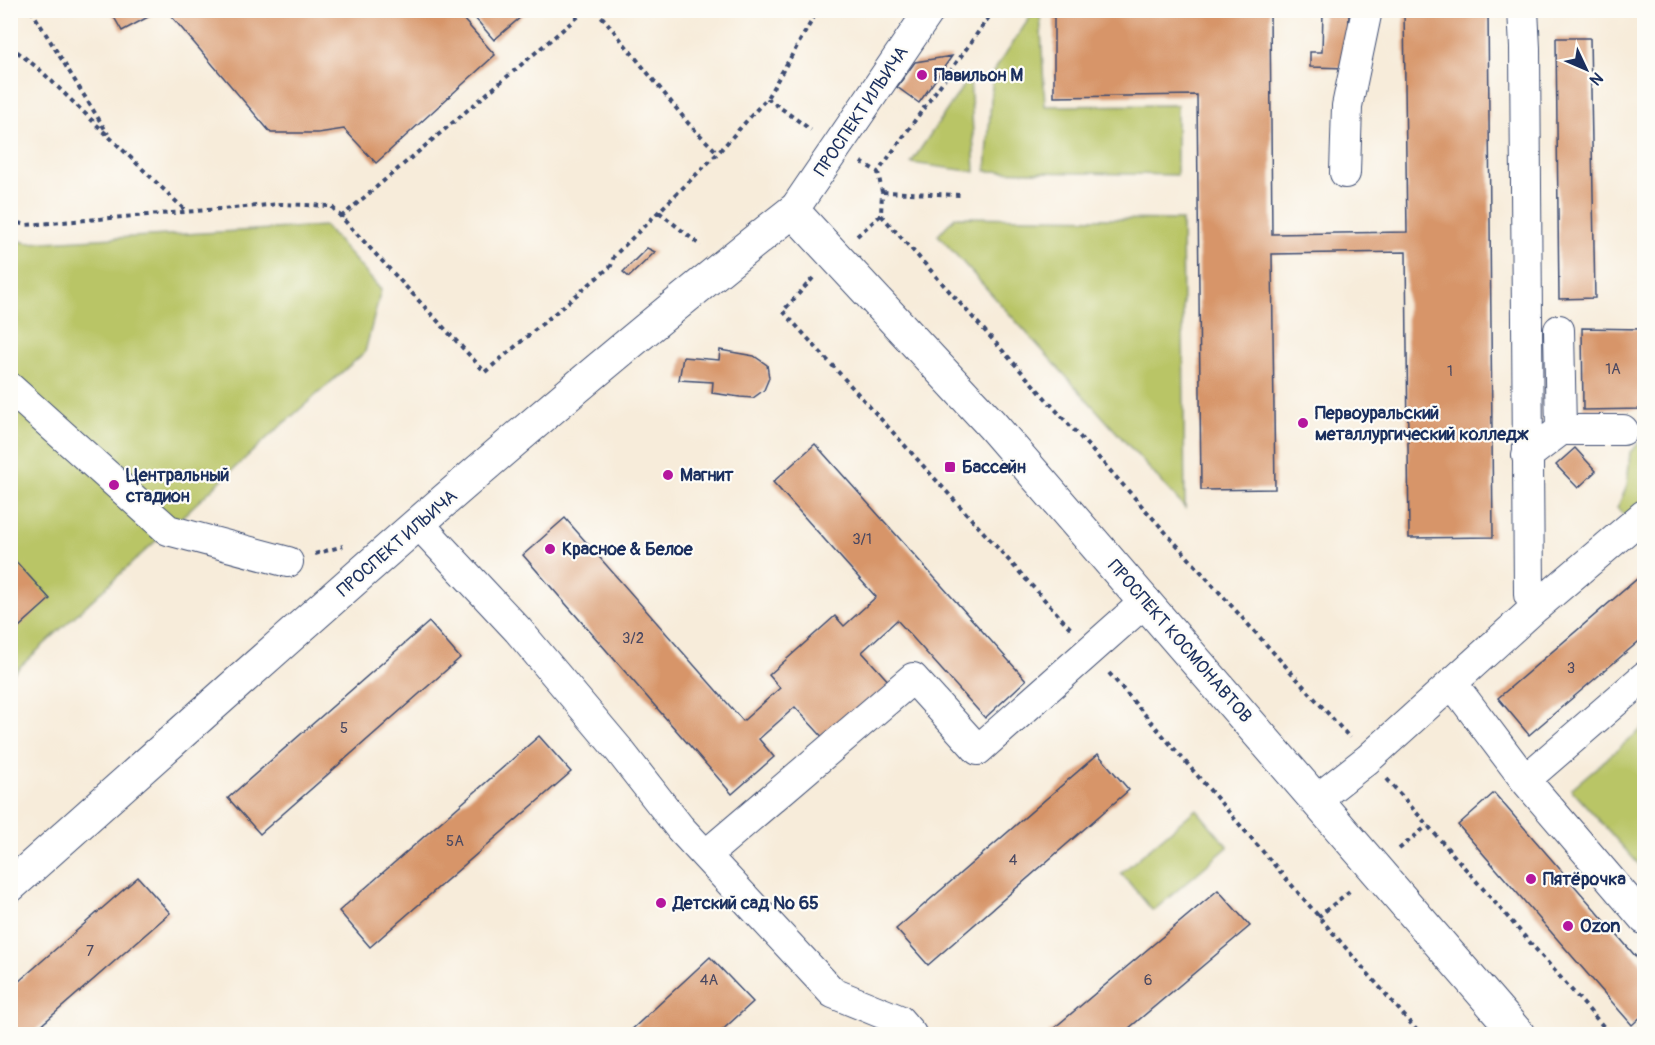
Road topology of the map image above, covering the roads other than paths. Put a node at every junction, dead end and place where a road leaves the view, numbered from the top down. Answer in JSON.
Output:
{"nodes":[{"id":1,"x":930,"y":10,"type":"edge"},
{"id":2,"x":1367,"y":10,"type":"edge"},
{"id":3,"x":1523,"y":10,"type":"edge"},
{"id":4,"x":1345,"y":173,"type":"dead end"},
{"id":5,"x":793,"y":211,"type":"junction"},
{"id":6,"x":1559,"y":330,"type":"dead end"},
{"id":7,"x":10,"y":388,"type":"edge"},
{"id":8,"x":1561,"y":430,"type":"junction"},
{"id":9,"x":1623,"y":430,"type":"dead end"},
{"id":10,"x":1527,"y":456,"type":"junction"},
{"id":11,"x":1644,"y":515,"type":"edge"},
{"id":12,"x":418,"y":523,"type":"junction"},
{"id":13,"x":288,"y":562,"type":"dead end"},
{"id":14,"x":1525,"y":596,"type":"junction"},
{"id":15,"x":1146,"y":601,"type":"junction"},
{"id":16,"x":1644,"y":677,"type":"edge"},
{"id":17,"x":1452,"y":683,"type":"junction"},
{"id":18,"x":1525,"y":780,"type":"junction"},
{"id":19,"x":1316,"y":800,"type":"junction"},
{"id":20,"x":706,"y":855,"type":"junction"},
{"id":21,"x":10,"y":886,"type":"edge"},
{"id":22,"x":1644,"y":919,"type":"edge"},
{"id":23,"x":911,"y":1035,"type":"edge"},
{"id":24,"x":1518,"y":1035,"type":"edge"}],
"edges":[{"from":1,"to":5,"type":"street","name":"ПРОСПЕКТ ИЛЬИЧА"},
{"from":2,"to":4,"type":"street"},
{"from":3,"to":10,"type":"street"},
{"from":5,"to":12,"type":"main road","name":"ПРОСПЕКТ ИЛЬИЧА"},
{"from":5,"to":15,"type":"main road","name":"ПРОСПЕКТ КОСМОНАВТОВ"},
{"from":6,"to":8,"type":"street"},
{"from":7,"to":13,"type":"street"},
{"from":8,"to":9,"type":"street"},
{"from":8,"to":10,"type":"street"},
{"from":10,"to":14,"type":"street"},
{"from":11,"to":14,"type":"street"},
{"from":12,"to":20,"type":"street"},
{"from":12,"to":21,"type":"main road","name":"ПРОСПЕКТ ИЛЬИЧА"},
{"from":14,"to":17,"type":"street"},
{"from":15,"to":19,"type":"main road","name":"ПРОСПЕКТ КОСМОНАВТОВ"},
{"from":15,"to":20,"type":"street"},
{"from":16,"to":18,"type":"street"},
{"from":17,"to":18,"type":"street"},
{"from":17,"to":19,"type":"street"},
{"from":18,"to":22,"type":"street"},
{"from":19,"to":24,"type":"main road","name":"ПРОСПЕКТ КОСМОНАВТОВ"},
{"from":20,"to":23,"type":"street"}]}
